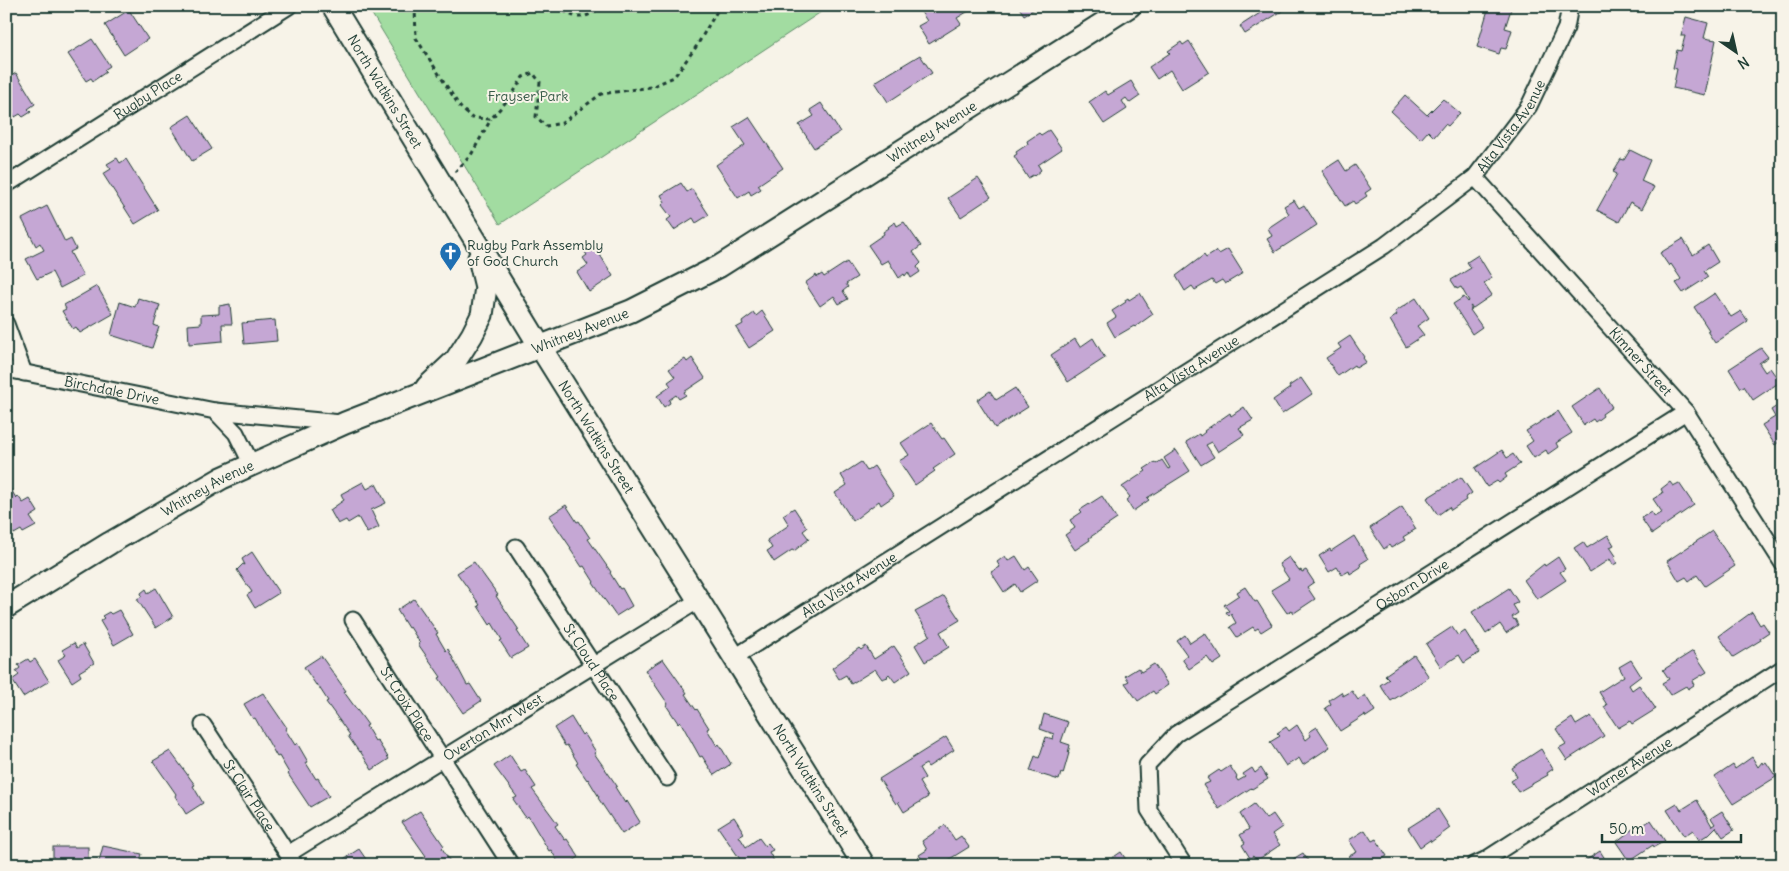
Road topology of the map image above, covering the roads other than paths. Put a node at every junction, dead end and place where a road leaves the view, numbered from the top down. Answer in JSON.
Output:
{"nodes":[{"id":1,"x":289,"y":6,"type":"edge"},
{"id":2,"x":333,"y":6,"type":"edge"},
{"id":3,"x":1130,"y":6,"type":"edge"},
{"id":4,"x":1570,"y":6,"type":"edge"},
{"id":5,"x":1475,"y":177,"type":"junction"},
{"id":6,"x":6,"y":185,"type":"edge"},
{"id":7,"x":474,"y":238,"type":"junction"},
{"id":8,"x":6,"y":324,"type":"edge"},
{"id":9,"x":541,"y":348,"type":"junction"},
{"id":10,"x":6,"y":369,"type":"edge"},
{"id":11,"x":24,"y":373,"type":"junction"},
{"id":12,"x":419,"y":395,"type":"junction"},
{"id":13,"x":216,"y":411,"type":"junction"},
{"id":14,"x":1686,"y":412,"type":"junction"},
{"id":15,"x":346,"y":423,"type":"junction"},
{"id":16,"x":252,"y":465,"type":"junction"},
{"id":17,"x":516,"y":547,"type":"dead end"},
{"id":18,"x":1783,"y":564,"type":"edge"},
{"id":19,"x":699,"y":600,"type":"junction"},
{"id":20,"x":6,"y":607,"type":"edge"},
{"id":21,"x":353,"y":620,"type":"dead end"},
{"id":22,"x":735,"y":657,"type":"junction"},
{"id":23,"x":594,"y":665,"type":"junction"},
{"id":24,"x":1783,"y":668,"type":"edge"},
{"id":25,"x":203,"y":725,"type":"dead end"},
{"id":26,"x":442,"y":759,"type":"junction"},
{"id":27,"x":667,"y":778,"type":"dead end"},
{"id":28,"x":291,"y":860,"type":"edge"},
{"id":29,"x":511,"y":865,"type":"edge"},
{"id":30,"x":864,"y":865,"type":"edge"},
{"id":31,"x":1184,"y":865,"type":"edge"},
{"id":32,"x":1474,"y":865,"type":"edge"}],
"edges":[{"from":1,"to":6,"type":"street","name":"Rugby Place"},
{"from":2,"to":7,"type":"main road","name":"North Watkins Street"},
{"from":3,"to":9,"type":"main road","name":"Whitney Avenue"},
{"from":4,"to":5,"type":"street","name":"Alta Vista Avenue"},
{"from":5,"to":14,"type":"street","name":"Kimner Street"},
{"from":5,"to":22,"type":"street","name":"Alta Vista Avenue"},
{"from":7,"to":9,"type":"main road","name":"North Watkins Street"},
{"from":7,"to":12,"type":"main road"},
{"from":8,"to":11,"type":"street"},
{"from":9,"to":12,"type":"main road","name":"Whitney Avenue"},
{"from":9,"to":19,"type":"main road","name":"North Watkins Street"},
{"from":10,"to":11,"type":"street","name":"Birchdale Drive"},
{"from":11,"to":13,"type":"street","name":"Birchdale Drive"},
{"from":12,"to":15,"type":"main road","name":"Whitney Avenue"},
{"from":13,"to":15,"type":"street","name":"Birchdale Drive"},
{"from":13,"to":16,"type":"street"},
{"from":14,"to":18,"type":"street","name":"Kimner Street"},
{"from":14,"to":31,"type":"street","name":"Osborn Drive"},
{"from":15,"to":16,"type":"main road","name":"Whitney Avenue"},
{"from":16,"to":20,"type":"main road","name":"Whitney Avenue"},
{"from":17,"to":23,"type":"street","name":"St Cloud Place"},
{"from":19,"to":22,"type":"main road","name":"North Watkins Street"},
{"from":19,"to":23,"type":"street","name":"Overton Mnr West"},
{"from":21,"to":26,"type":"street","name":"St Croix Place"},
{"from":22,"to":30,"type":"main road","name":"North Watkins Street"},
{"from":23,"to":26,"type":"street","name":"Overton Mnr West"},
{"from":23,"to":27,"type":"street","name":"St Cloud Place"},
{"from":24,"to":32,"type":"street","name":"Warner Avenue"},
{"from":25,"to":28,"type":"street","name":"St Clair Place"},
{"from":26,"to":28,"type":"street","name":"Overton Mnr West"},
{"from":26,"to":29,"type":"street","name":"St Croix Place"}]}
